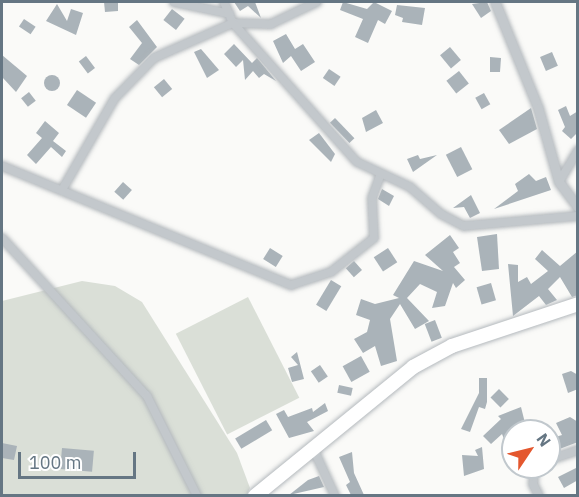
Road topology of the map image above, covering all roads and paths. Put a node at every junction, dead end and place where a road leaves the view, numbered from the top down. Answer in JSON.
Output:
{"nodes":[{"id":1,"x":174,"y":2,"type":"edge"},
{"id":2,"x":224,"y":2,"type":"edge"},
{"id":3,"x":317,"y":2,"type":"edge"},
{"id":4,"x":495,"y":2,"type":"edge"},
{"id":5,"x":230,"y":14,"type":"junction"},
{"id":6,"x":233,"y":23,"type":"junction"},
{"id":7,"x":578,"y":150,"type":"edge"},
{"id":8,"x":2,"y":166,"type":"edge"},
{"id":9,"x":380,"y":176,"type":"junction"},
{"id":10,"x":559,"y":182,"type":"junction"},
{"id":11,"x":62,"y":190,"type":"junction"},
{"id":12,"x":578,"y":207,"type":"edge"},
{"id":13,"x":578,"y":216,"type":"edge"},
{"id":14,"x":2,"y":238,"type":"edge"},
{"id":15,"x":578,"y":304,"type":"edge"},
{"id":16,"x":312,"y":446,"type":"junction"},
{"id":17,"x":578,"y":450,"type":"edge"},
{"id":18,"x":561,"y":456,"type":"edge"},
{"id":19,"x":534,"y":479,"type":"edge"},
{"id":20,"x":197,"y":495,"type":"edge"},
{"id":21,"x":255,"y":495,"type":"edge"},
{"id":22,"x":335,"y":495,"type":"edge"},
{"id":23,"x":539,"y":495,"type":"edge"}],
"edges":[{"from":1,"to":5,"type":"street"},
{"from":2,"to":5,"type":"street"},
{"from":3,"to":6,"type":"street"},
{"from":4,"to":10,"type":"street"},
{"from":5,"to":6,"type":"street"},
{"from":6,"to":9,"type":"street"},
{"from":6,"to":11,"type":"street"},
{"from":7,"to":10,"type":"street"},
{"from":8,"to":11,"type":"street"},
{"from":9,"to":11,"type":"street"},
{"from":9,"to":13,"type":"street"},
{"from":10,"to":12,"type":"street"},
{"from":14,"to":20,"type":"street"},
{"from":15,"to":16,"type":"highway"},
{"from":16,"to":21,"type":"highway"},
{"from":16,"to":22,"type":"street"},
{"from":17,"to":18,"type":"street"},
{"from":19,"to":23,"type":"street"}]}
